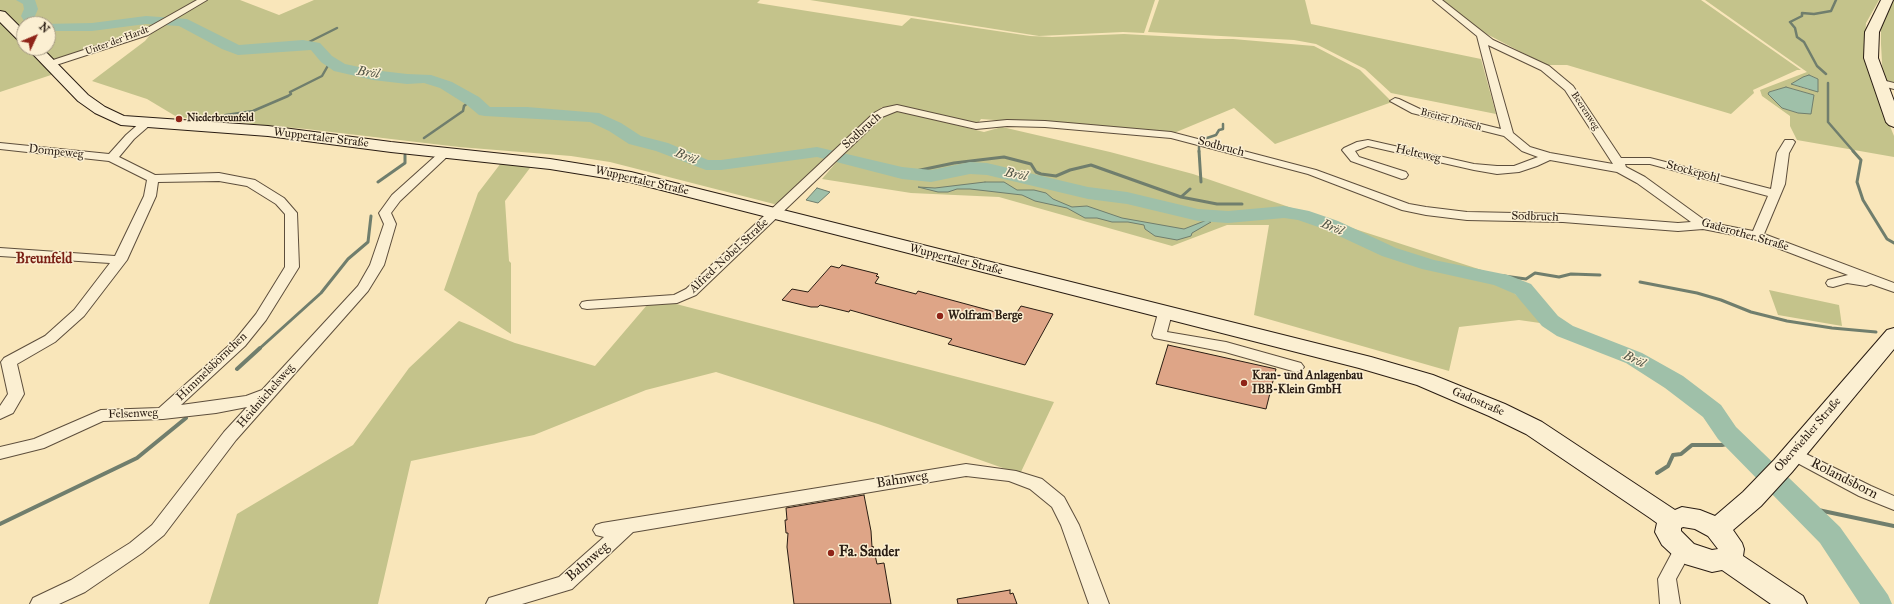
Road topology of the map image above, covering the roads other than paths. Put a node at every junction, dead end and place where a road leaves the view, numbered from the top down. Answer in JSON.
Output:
{"nodes":[{"id":1,"x":203,"y":0,"type":"edge"},
{"id":2,"x":1437,"y":0,"type":"edge"},
{"id":3,"x":1887,"y":0,"type":"edge"},
{"id":4,"x":0,"y":15,"type":"edge"},
{"id":5,"x":16,"y":30,"type":"edge"},
{"id":6,"x":1481,"y":35,"type":"junction"},
{"id":7,"x":42,"y":56,"type":"edge"},
{"id":8,"x":50,"y":64,"type":"junction"},
{"id":9,"x":1878,"y":82,"type":"junction"},
{"id":10,"x":1894,"y":86,"type":"edge"},
{"id":11,"x":1396,"y":101,"type":"dead end"},
{"id":12,"x":1894,"y":122,"type":"edge"},
{"id":13,"x":146,"y":123,"type":"junction"},
{"id":14,"x":1508,"y":134,"type":"junction"},
{"id":15,"x":1789,"y":142,"type":"dead end"},
{"id":16,"x":0,"y":146,"type":"edge"},
{"id":17,"x":446,"y":153,"type":"junction"},
{"id":18,"x":1548,"y":156,"type":"junction"},
{"id":19,"x":112,"y":158,"type":"junction"},
{"id":20,"x":1619,"y":165,"type":"junction"},
{"id":21,"x":1402,"y":176,"type":"dead end"},
{"id":22,"x":152,"y":179,"type":"junction"},
{"id":23,"x":1775,"y":194,"type":"junction"},
{"id":24,"x":775,"y":213,"type":"junction"},
{"id":25,"x":1703,"y":225,"type":"junction"},
{"id":26,"x":1756,"y":236,"type":"junction"},
{"id":27,"x":0,"y":252,"type":"edge"},
{"id":28,"x":120,"y":260,"type":"junction"},
{"id":29,"x":1834,"y":283,"type":"dead end"},
{"id":30,"x":1888,"y":285,"type":"edge"},
{"id":31,"x":587,"y":305,"type":"dead end"},
{"id":32,"x":1165,"y":313,"type":"junction"},
{"id":33,"x":1894,"y":335,"type":"edge"},
{"id":34,"x":1261,"y":337,"type":"joint"},
{"id":35,"x":4,"y":361,"type":"edge"},
{"id":36,"x":1296,"y":367,"type":"dead end"},
{"id":37,"x":270,"y":392,"type":"junction"},
{"id":38,"x":0,"y":413,"type":"edge"},
{"id":39,"x":163,"y":413,"type":"junction"},
{"id":40,"x":0,"y":453,"type":"edge"},
{"id":41,"x":1789,"y":460,"type":"junction"},
{"id":42,"x":1894,"y":503,"type":"edge"},
{"id":43,"x":1671,"y":521,"type":"junction"},
{"id":44,"x":630,"y":525,"type":"junction"},
{"id":45,"x":1717,"y":529,"type":"junction"},
{"id":46,"x":602,"y":530,"type":"dead end"},
{"id":47,"x":1685,"y":551,"type":"junction"},
{"id":48,"x":1726,"y":559,"type":"junction"},
{"id":49,"x":40,"y":604,"type":"edge"},
{"id":50,"x":496,"y":604,"type":"edge"},
{"id":51,"x":1100,"y":604,"type":"edge"},
{"id":52,"x":1670,"y":604,"type":"edge"},
{"id":53,"x":1792,"y":604,"type":"edge"}],
"edges":[{"from":1,"to":8,"type":"street","name":"Unter der Hardt"},
{"from":2,"to":6,"type":"street"},
{"from":3,"to":9,"type":"main road"},
{"from":4,"to":5,"type":"main road"},
{"from":6,"to":14,"type":"street"},
{"from":6,"to":20,"type":"street","name":"Beerenweg"},
{"from":7,"to":8,"type":"main road","name":"Wuppertaler Straße"},
{"from":8,"to":13,"type":"main road","name":"Wuppertaler Straße"},
{"from":9,"to":10,"type":"street"},
{"from":9,"to":12,"type":"main road"},
{"from":11,"to":14,"type":"street","name":"Breiter Driesch"},
{"from":13,"to":17,"type":"main road","name":"Wuppertaler Straße"},
{"from":13,"to":19,"type":"street"},
{"from":14,"to":18,"type":"street","name":"Gaderother Straße"},
{"from":15,"to":23,"type":"street"},
{"from":16,"to":19,"type":"street","name":"Dompeweg"},
{"from":17,"to":24,"type":"main road","name":"Wuppertaler Straße"},
{"from":17,"to":37,"type":"street","name":"Heidnüchelsweg"},
{"from":18,"to":20,"type":"street","name":"Gaderother Straße"},
{"from":18,"to":21,"type":"street","name":"Helteweg"},
{"from":19,"to":22,"type":"street"},
{"from":20,"to":23,"type":"street","name":"Stockepohl"},
{"from":20,"to":25,"type":"street","name":"Gaderother Straße"},
{"from":22,"to":28,"type":"street"},
{"from":22,"to":39,"type":"street","name":"Himmelsbörnchen"},
{"from":23,"to":26,"type":"street"},
{"from":24,"to":25,"type":"street","name":"Sodbruch"},
{"from":24,"to":31,"type":"street","name":"Alfred-Nobel-Straße"},
{"from":24,"to":32,"type":"main road","name":"Wuppertaler Straße"},
{"from":25,"to":26,"type":"street","name":"Gaderother Straße"},
{"from":26,"to":30,"type":"street","name":"Gaderother Straße"},
{"from":27,"to":28,"type":"street"},
{"from":28,"to":35,"type":"street"},
{"from":29,"to":30,"type":"street"},
{"from":32,"to":34,"type":"main road","name":"Wuppertaler Straße"},
{"from":32,"to":36,"type":"street"},
{"from":33,"to":41,"type":"main road","name":"Oberwiehler Straße"},
{"from":34,"to":43,"type":"main road","name":"Gadostraße"},
{"from":35,"to":38,"type":"street"},
{"from":37,"to":39,"type":"street","name":"Felsenweg"},
{"from":37,"to":49,"type":"street","name":"Heidnüchelsweg"},
{"from":39,"to":40,"type":"street","name":"Felsenweg"},
{"from":41,"to":42,"type":"street","name":"Rolandsborn"},
{"from":41,"to":45,"type":"main road","name":"Oberwiehler Straße"},
{"from":43,"to":45,"type":"main road"},
{"from":43,"to":47,"type":"main road"},
{"from":44,"to":46,"type":"street","name":"Bahnweg"},
{"from":44,"to":50,"type":"street","name":"Bahnweg"},
{"from":44,"to":51,"type":"street","name":"Bahnweg"},
{"from":45,"to":48,"type":"main road"},
{"from":47,"to":48,"type":"main road"},
{"from":47,"to":52,"type":"street"},
{"from":48,"to":53,"type":"main road"}]}
